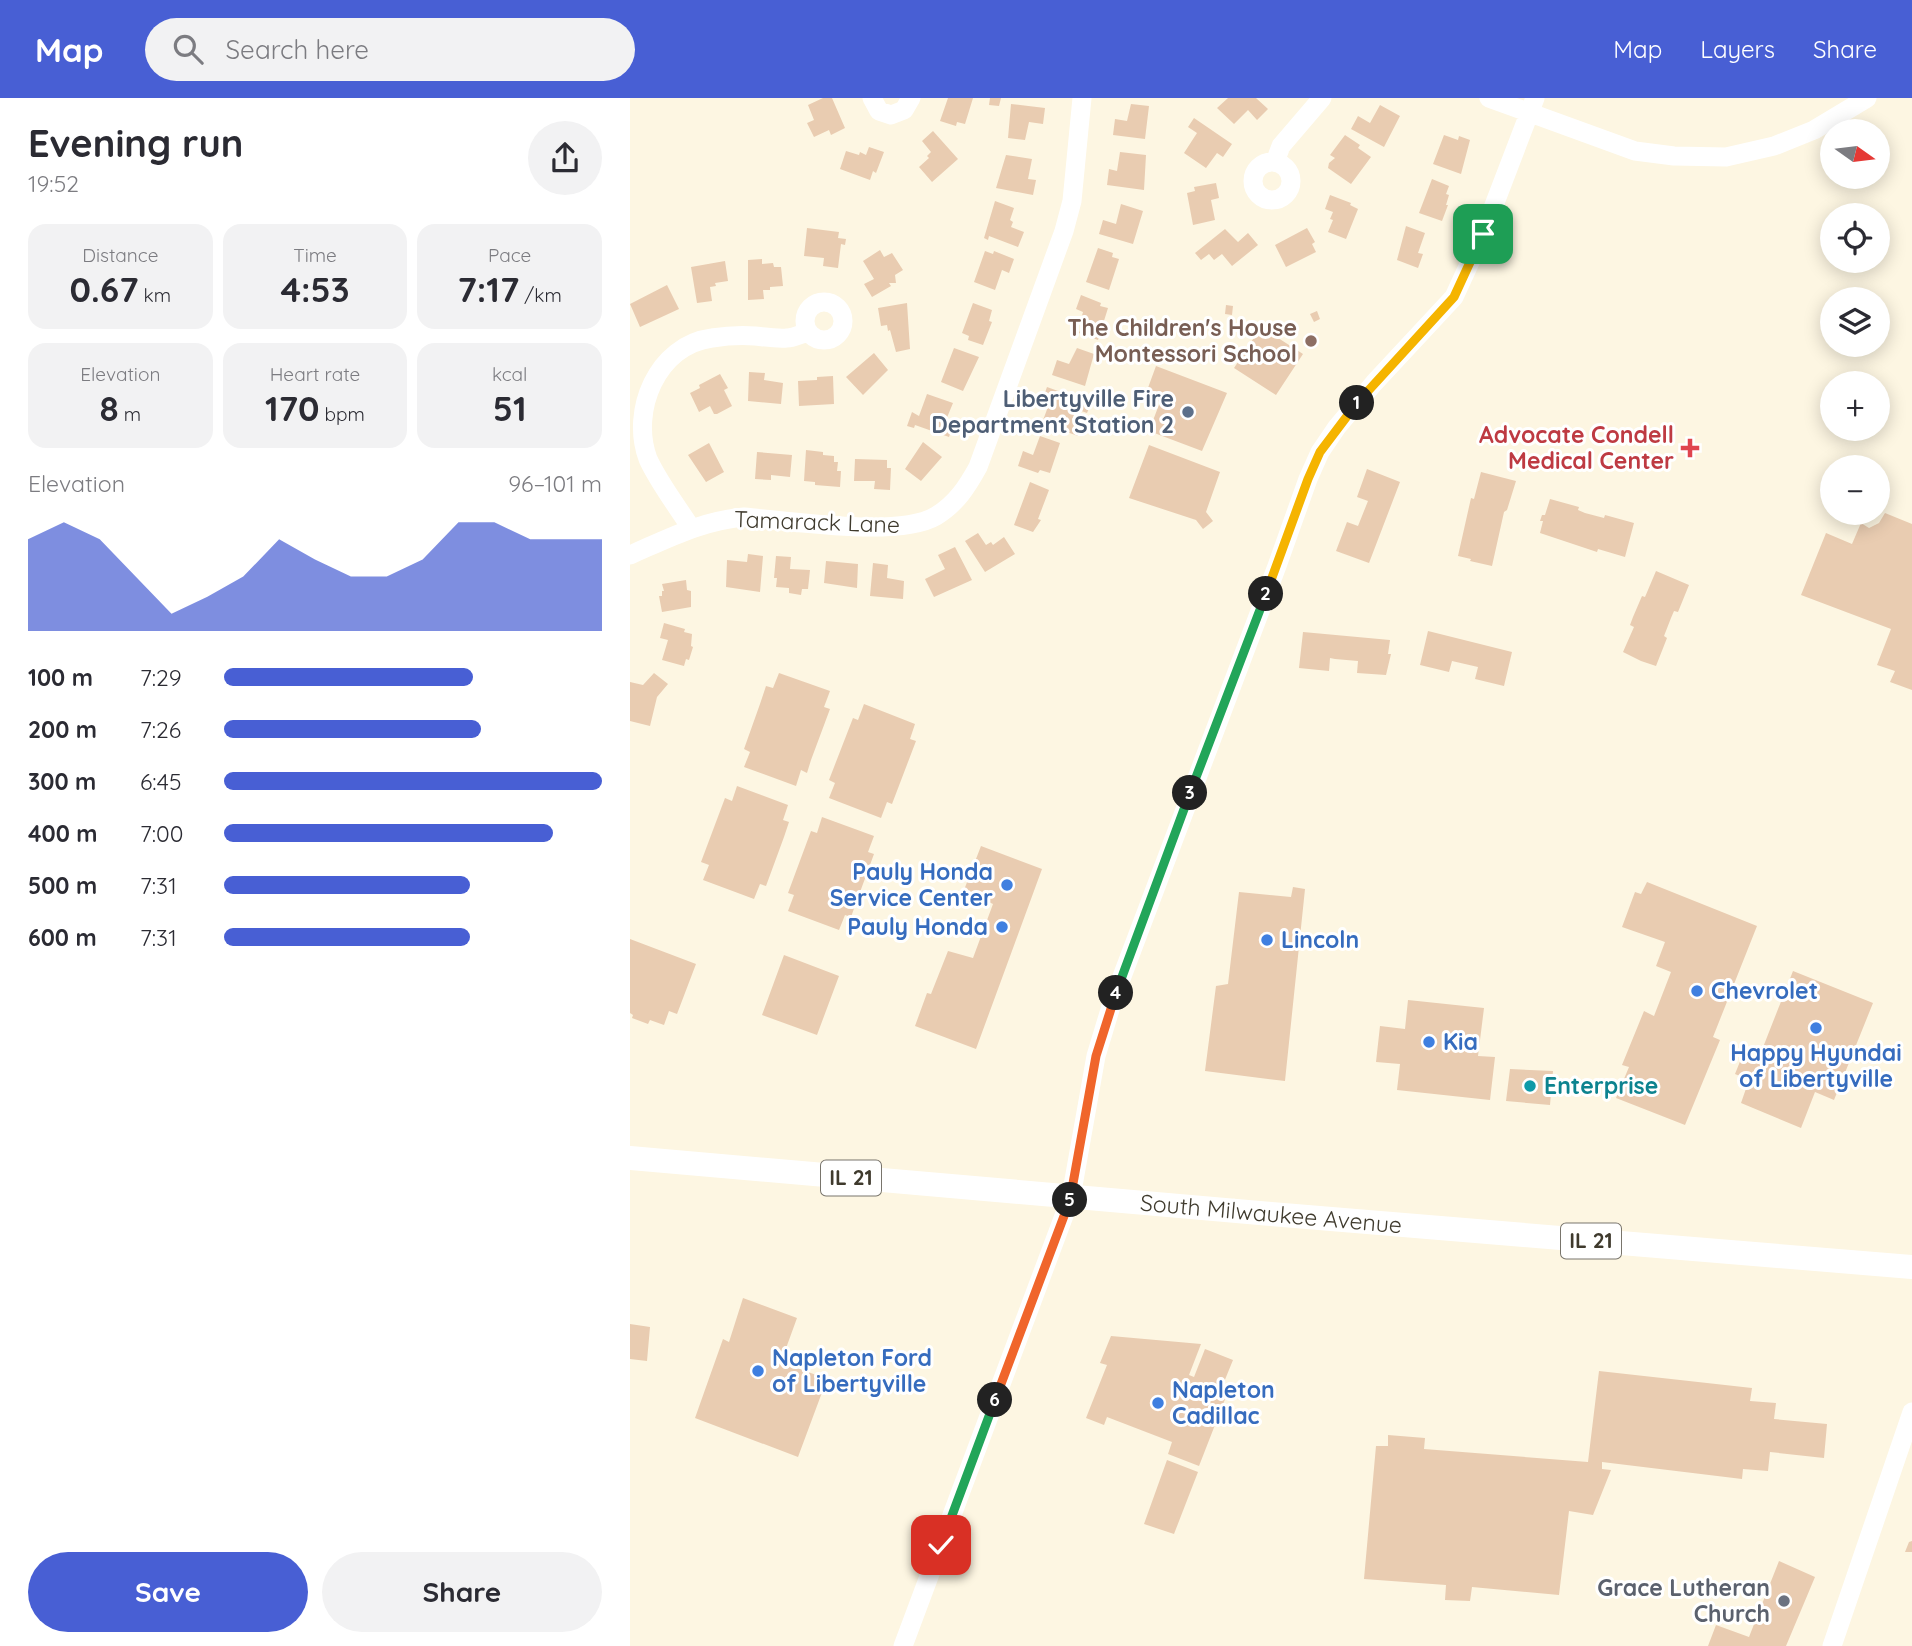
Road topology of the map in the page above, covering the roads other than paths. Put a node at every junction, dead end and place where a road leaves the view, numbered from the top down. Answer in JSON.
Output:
{"nodes":[{"id":1,"x":872,"y":98,"type":"edge"},
{"id":2,"x":911,"y":98,"type":"edge"},
{"id":3,"x":1082,"y":98,"type":"edge"},
{"id":4,"x":1322,"y":98,"type":"edge"},
{"id":5,"x":1489,"y":98,"type":"edge"},
{"id":6,"x":1867,"y":98,"type":"edge"},
{"id":7,"x":1532,"y":106,"type":"edge"},
{"id":8,"x":1275,"y":162,"type":"dead end"},
{"id":9,"x":808,"y":332,"type":"dead end"},
{"id":10,"x":691,"y":528,"type":"junction"},
{"id":11,"x":630,"y":555,"type":"edge"},
{"id":12,"x":630,"y":1158,"type":"edge"},
{"id":13,"x":1071,"y":1197,"type":"junction"},
{"id":14,"x":1912,"y":1267,"type":"edge"},
{"id":15,"x":1912,"y":1412,"type":"edge"},
{"id":16,"x":903,"y":1646,"type":"edge"},
{"id":17,"x":1832,"y":1646,"type":"edge"}],
"edges":[{"from":1,"to":2,"type":"street"},
{"from":3,"to":10,"type":"street","name":"Tamarack Lane"},
{"from":4,"to":8,"type":"street"},
{"from":5,"to":7,"type":"street"},
{"from":6,"to":7,"type":"street"},
{"from":7,"to":13,"type":"street"},
{"from":9,"to":10,"type":"street"},
{"from":10,"to":11,"type":"street","name":"Tamarack Lane"},
{"from":12,"to":13,"type":"main road","name":"South Milwaukee Avenue","number":"IL 21"},
{"from":13,"to":14,"type":"main road","name":"South Milwaukee Avenue","number":"IL 21"},
{"from":13,"to":16,"type":"street"},
{"from":15,"to":17,"type":"street"}]}
